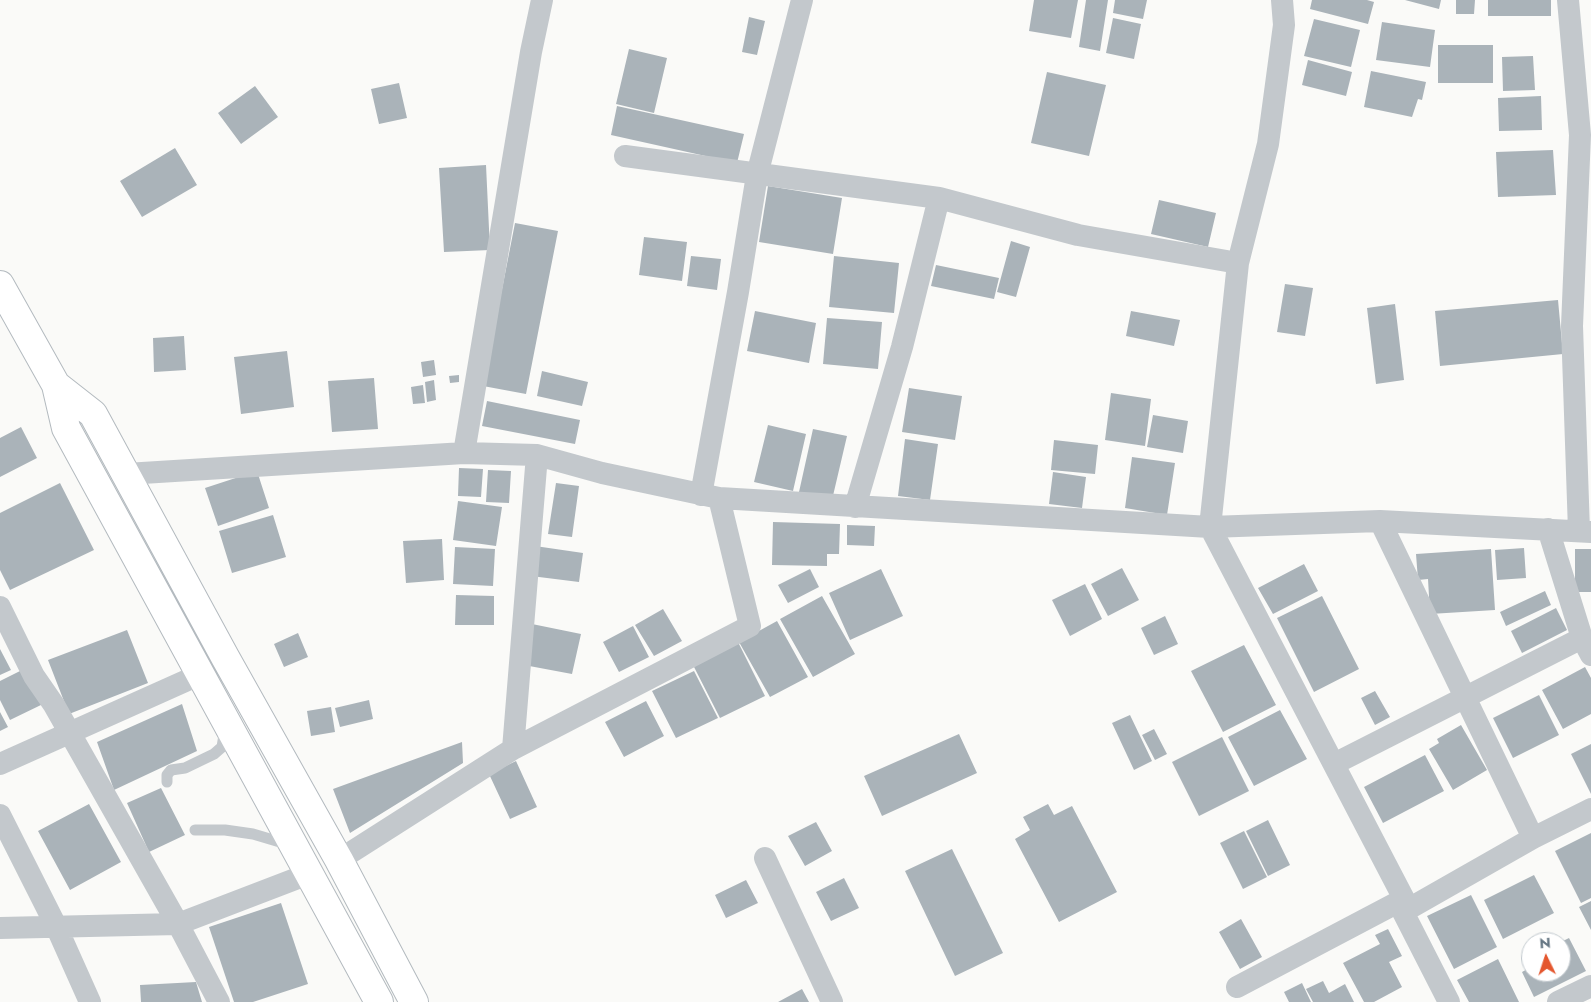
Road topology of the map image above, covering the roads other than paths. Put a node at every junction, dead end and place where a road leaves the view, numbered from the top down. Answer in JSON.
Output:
{"nodes":[{"id":1,"x":542,"y":0,"type":"edge"},
{"id":2,"x":802,"y":0,"type":"edge"},
{"id":3,"x":1282,"y":0,"type":"edge"},
{"id":4,"x":1568,"y":0,"type":"edge"},
{"id":5,"x":626,"y":156,"type":"dead end"},
{"id":6,"x":757,"y":175,"type":"junction"},
{"id":7,"x":939,"y":198,"type":"junction"},
{"id":8,"x":1238,"y":263,"type":"junction"},
{"id":9,"x":0,"y":285,"type":"edge"},
{"id":10,"x":56,"y":385,"type":"junction"},
{"id":11,"x":464,"y":453,"type":"junction"},
{"id":12,"x":537,"y":455,"type":"junction"},
{"id":13,"x":126,"y":474,"type":"junction"},
{"id":14,"x":710,"y":497,"type":"junction"},
{"id":15,"x":855,"y":507,"type":"junction"},
{"id":16,"x":1380,"y":521,"type":"junction"},
{"id":17,"x":1210,"y":527,"type":"junction"},
{"id":18,"x":1548,"y":529,"type":"junction"},
{"id":19,"x":1585,"y":531,"type":"edge"},
{"id":20,"x":0,"y":607,"type":"edge"},
{"id":21,"x":1587,"y":647,"type":"edge"},
{"id":22,"x":201,"y":674,"type":"junction"},
{"id":23,"x":1465,"y":698,"type":"junction"},
{"id":24,"x":227,"y":720,"type":"junction"},
{"id":25,"x":69,"y":731,"type":"junction"},
{"id":26,"x":513,"y":750,"type":"junction"},
{"id":27,"x":0,"y":764,"type":"edge"},
{"id":28,"x":1334,"y":764,"type":"junction"},
{"id":29,"x":167,"y":782,"type":"dead end"},
{"id":30,"x":1591,"y":809,"type":"edge"},
{"id":31,"x":0,"y":815,"type":"edge"},
{"id":32,"x":195,"y":830,"type":"dead end"},
{"id":33,"x":1533,"y":838,"type":"junction"},
{"id":34,"x":296,"y":847,"type":"junction"},
{"id":35,"x":765,"y":858,"type":"dead end"},
{"id":36,"x":339,"y":860,"type":"junction"},
{"id":37,"x":311,"y":873,"type":"junction"},
{"id":38,"x":178,"y":924,"type":"junction"},
{"id":39,"x":56,"y":926,"type":"junction"},
{"id":40,"x":0,"y":928,"type":"edge"},
{"id":41,"x":1591,"y":986,"type":"edge"},
{"id":42,"x":1237,"y":987,"type":"dead end"},
{"id":43,"x":90,"y":1002,"type":"edge"},
{"id":44,"x":219,"y":1002,"type":"edge"},
{"id":45,"x":379,"y":1002,"type":"edge"},
{"id":46,"x":414,"y":1002,"type":"edge"},
{"id":47,"x":832,"y":1002,"type":"edge"},
{"id":48,"x":1449,"y":1002,"type":"edge"},
{"id":49,"x":1558,"y":1002,"type":"edge"}],
"edges":[{"from":1,"to":11,"type":"street"},
{"from":2,"to":6,"type":"street"},
{"from":3,"to":8,"type":"street"},
{"from":4,"to":19,"type":"street"},
{"from":5,"to":6,"type":"street"},
{"from":6,"to":7,"type":"street"},
{"from":6,"to":14,"type":"street"},
{"from":7,"to":8,"type":"street"},
{"from":7,"to":15,"type":"street"},
{"from":8,"to":17,"type":"street"},
{"from":9,"to":10,"type":"main road"},
{"from":10,"to":13,"type":"main road"},
{"from":10,"to":22,"type":"main road"},
{"from":11,"to":12,"type":"street"},
{"from":11,"to":13,"type":"street"},
{"from":12,"to":14,"type":"street"},
{"from":12,"to":26,"type":"street"},
{"from":13,"to":36,"type":"main road"},
{"from":14,"to":15,"type":"street"},
{"from":14,"to":26,"type":"street"},
{"from":15,"to":17,"type":"street"},
{"from":16,"to":17,"type":"street"},
{"from":16,"to":18,"type":"street"},
{"from":16,"to":23,"type":"street"},
{"from":17,"to":28,"type":"street"},
{"from":18,"to":19,"type":"street"},
{"from":18,"to":21,"type":"street"},
{"from":20,"to":25,"type":"street"},
{"from":21,"to":23,"type":"street"},
{"from":22,"to":24,"type":"main road"},
{"from":22,"to":25,"type":"street"},
{"from":23,"to":28,"type":"street"},
{"from":23,"to":33,"type":"street"},
{"from":24,"to":29,"type":"lane"},
{"from":24,"to":34,"type":"main road"},
{"from":25,"to":27,"type":"street"},
{"from":25,"to":38,"type":"street"},
{"from":26,"to":36,"type":"street"},
{"from":28,"to":42,"type":"street"},
{"from":30,"to":33,"type":"street"},
{"from":31,"to":39,"type":"street"},
{"from":32,"to":34,"type":"lane"},
{"from":33,"to":48,"type":"street"},
{"from":34,"to":37,"type":"main road"},
{"from":35,"to":47,"type":"street"},
{"from":36,"to":46,"type":"main road"},
{"from":37,"to":38,"type":"street"},
{"from":37,"to":45,"type":"main road"},
{"from":38,"to":39,"type":"street"},
{"from":38,"to":44,"type":"street"},
{"from":39,"to":40,"type":"street"},
{"from":39,"to":43,"type":"street"},
{"from":41,"to":49,"type":"street"}]}
